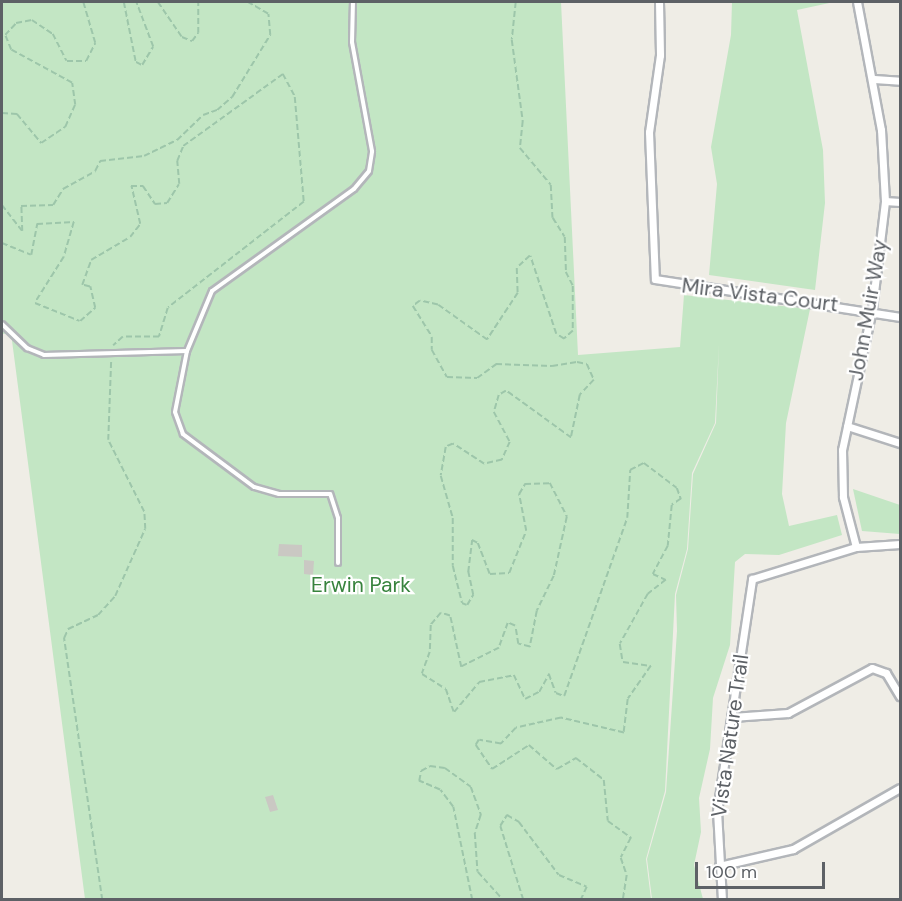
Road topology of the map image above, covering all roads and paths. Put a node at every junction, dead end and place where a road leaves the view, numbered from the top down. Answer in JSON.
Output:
{"nodes":[{"id":1,"x":83,"y":2,"type":"edge"},
{"id":2,"x":124,"y":2,"type":"edge"},
{"id":3,"x":136,"y":2,"type":"edge"},
{"id":4,"x":158,"y":2,"type":"edge"},
{"id":5,"x":198,"y":2,"type":"edge"},
{"id":6,"x":247,"y":2,"type":"edge"},
{"id":7,"x":353,"y":2,"type":"edge"},
{"id":8,"x":516,"y":2,"type":"edge"},
{"id":9,"x":659,"y":2,"type":"edge"},
{"id":10,"x":857,"y":2,"type":"edge"},
{"id":11,"x":874,"y":80,"type":"junction"},
{"id":12,"x":900,"y":81,"type":"edge"},
{"id":13,"x":2,"y":113,"type":"edge"},
{"id":14,"x":885,"y":201,"type":"junction"},
{"id":15,"x":900,"y":202,"type":"edge"},
{"id":16,"x":2,"y":205,"type":"edge"},
{"id":17,"x":2,"y":243,"type":"edge"},
{"id":18,"x":872,"y":309,"type":"junction"},
{"id":19,"x":900,"y":317,"type":"edge"},
{"id":20,"x":2,"y":324,"type":"edge"},
{"id":21,"x":187,"y":351,"type":"junction"},
{"id":22,"x":112,"y":356,"type":"junction"},
{"id":23,"x":847,"y":426,"type":"junction"},
{"id":24,"x":900,"y":443,"type":"edge"},
{"id":25,"x":900,"y":544,"type":"edge"},
{"id":26,"x":856,"y":547,"type":"junction"},
{"id":27,"x":338,"y":563,"type":"dead end"},
{"id":28,"x":900,"y":696,"type":"edge"},
{"id":29,"x":732,"y":717,"type":"junction"},
{"id":30,"x":900,"y":788,"type":"edge"},
{"id":31,"x":718,"y":866,"type":"junction"},
{"id":32,"x":102,"y":900,"type":"edge"},
{"id":33,"x":472,"y":900,"type":"edge"},
{"id":34,"x":503,"y":900,"type":"edge"},
{"id":35,"x":523,"y":900,"type":"edge"},
{"id":36,"x":581,"y":900,"type":"edge"},
{"id":37,"x":623,"y":900,"type":"edge"},
{"id":38,"x":722,"y":900,"type":"edge"}],
"edges":[{"from":1,"to":13,"type":"path"},
{"from":2,"to":3,"type":"path"},
{"from":4,"to":5,"type":"path"},
{"from":6,"to":16,"type":"path"},
{"from":7,"to":21,"type":"lane"},
{"from":8,"to":37,"type":"path"},
{"from":9,"to":18,"type":"street","name":"Mira Vista Court"},
{"from":10,"to":11,"type":"street","name":"John Muir Way"},
{"from":11,"to":12,"type":"street"},
{"from":11,"to":14,"type":"street","name":"John Muir Way"},
{"from":14,"to":15,"type":"street"},
{"from":14,"to":18,"type":"street","name":"John Muir Way"},
{"from":17,"to":22,"type":"path"},
{"from":18,"to":19,"type":"street","name":"Mira Vista Court"},
{"from":18,"to":23,"type":"street","name":"John Muir Way"},
{"from":20,"to":22,"type":"lane"},
{"from":21,"to":22,"type":"lane"},
{"from":21,"to":27,"type":"lane"},
{"from":22,"to":32,"type":"path"},
{"from":23,"to":24,"type":"street"},
{"from":23,"to":26,"type":"street","name":"John Muir Way"},
{"from":25,"to":26,"type":"street"},
{"from":26,"to":29,"type":"street","name":"Vista Nature Trail"},
{"from":28,"to":29,"type":"street"},
{"from":29,"to":31,"type":"street","name":"Vista Nature Trail"},
{"from":30,"to":31,"type":"street"},
{"from":31,"to":38,"type":"street","name":"Vista Nature Trail"},
{"from":33,"to":34,"type":"path"},
{"from":35,"to":36,"type":"path"}]}
